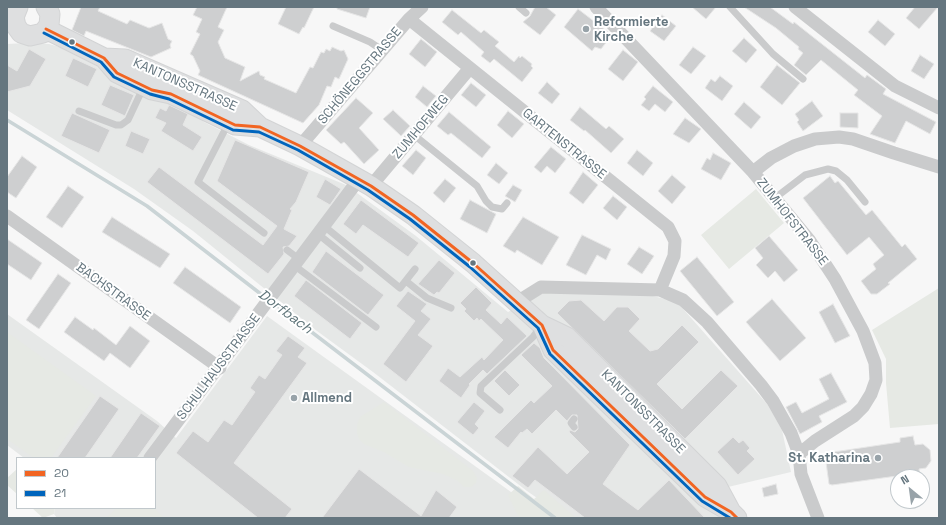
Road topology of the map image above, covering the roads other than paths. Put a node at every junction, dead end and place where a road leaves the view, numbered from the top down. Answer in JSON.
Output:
{"nodes":[{"id":1,"x":46,"y":7,"type":"edge"},
{"id":2,"x":422,"y":7,"type":"edge"},
{"id":3,"x":519,"y":7,"type":"edge"},
{"id":4,"x":596,"y":7,"type":"edge"},
{"id":5,"x":730,"y":7,"type":"edge"},
{"id":6,"x":795,"y":7,"type":"edge"},
{"id":7,"x":13,"y":10,"type":"edge"},
{"id":8,"x":526,"y":13,"type":"dead end"},
{"id":9,"x":409,"y":19,"type":"junction"},
{"id":10,"x":333,"y":26,"type":"dead end"},
{"id":11,"x":46,"y":30,"type":"junction"},
{"id":12,"x":382,"y":50,"type":"junction"},
{"id":13,"x":104,"y":58,"type":"junction"},
{"id":14,"x":470,"y":68,"type":"junction"},
{"id":15,"x":803,"y":79,"type":"dead end"},
{"id":16,"x":144,"y":86,"type":"junction"},
{"id":17,"x":939,"y":108,"type":"edge"},
{"id":18,"x":79,"y":111,"type":"dead end"},
{"id":19,"x":229,"y":122,"type":"junction"},
{"id":20,"x":260,"y":127,"type":"junction"},
{"id":21,"x":414,"y":135,"type":"junction"},
{"id":22,"x":300,"y":146,"type":"junction"},
{"id":23,"x":939,"y":166,"type":"edge"},
{"id":24,"x":753,"y":172,"type":"junction"},
{"id":25,"x":365,"y":183,"type":"junction"},
{"id":26,"x":775,"y":198,"type":"junction"},
{"id":27,"x":865,"y":202,"type":"dead end"},
{"id":28,"x":507,"y":203,"type":"dead end"},
{"id":29,"x":7,"y":216,"type":"edge"},
{"id":30,"x":321,"y":230,"type":"junction"},
{"id":31,"x":264,"y":233,"type":"dead end"},
{"id":32,"x":287,"y":250,"type":"dead end"},
{"id":33,"x":297,"y":263,"type":"junction"},
{"id":34,"x":360,"y":268,"type":"dead end"},
{"id":35,"x":415,"y":269,"type":"dead end"},
{"id":36,"x":406,"y":281,"type":"junction"},
{"id":37,"x":660,"y":290,"type":"junction"},
{"id":38,"x":517,"y":302,"type":"junction"},
{"id":39,"x":451,"y":308,"type":"dead end"},
{"id":40,"x":542,"y":324,"type":"junction"},
{"id":41,"x":376,"y":327,"type":"dead end"},
{"id":42,"x":220,"y":368,"type":"junction"},
{"id":43,"x":610,"y":375,"type":"junction"},
{"id":44,"x":593,"y":395,"type":"junction"},
{"id":45,"x":500,"y":410,"type":"dead end"},
{"id":46,"x":574,"y":419,"type":"dead end"},
{"id":47,"x":574,"y":427,"type":"dead end"},
{"id":48,"x":799,"y":454,"type":"junction"},
{"id":49,"x":151,"y":457,"type":"edge"},
{"id":50,"x":734,"y":515,"type":"edge"},
{"id":51,"x":818,"y":518,"type":"edge"}],
"edges":[{"from":1,"to":11,"type":"main road"},
{"from":2,"to":9,"type":"street","name":"SCHÖNEGGSTRASSE"},
{"from":3,"to":8,"type":"lane"},
{"from":4,"to":24,"type":"street","name":"ZUMHOFSTRASSE"},
{"from":5,"to":15,"type":"lane"},
{"from":6,"to":17,"type":"street"},
{"from":7,"to":11,"type":"main road"},
{"from":9,"to":12,"type":"street","name":"SCHÖNEGGSTRASSE"},
{"from":9,"to":14,"type":"street","name":"GARTENSTRASSE"},
{"from":10,"to":12,"type":"lane"},
{"from":11,"to":13,"type":"main road","name":"KANTONSSTRASSE"},
{"from":12,"to":22,"type":"street","name":"SCHÖNEGGSTRASSE"},
{"from":13,"to":16,"type":"main road","name":"KANTONSSTRASSE"},
{"from":13,"to":20,"type":"main road","name":"KANTONSSTRASSE"},
{"from":14,"to":21,"type":"street","name":"ZUMHOFWEG"},
{"from":14,"to":37,"type":"street","name":"GARTENSTRASSE"},
{"from":16,"to":18,"type":"lane"},
{"from":16,"to":19,"type":"main road","name":"KANTONSSTRASSE"},
{"from":19,"to":20,"type":"main road","name":"KANTONSSTRASSE"},
{"from":19,"to":31,"type":"lane"},
{"from":20,"to":22,"type":"main road","name":"KANTONSSTRASSE"},
{"from":21,"to":25,"type":"street","name":"ZUMHOFWEG"},
{"from":21,"to":28,"type":"lane"},
{"from":22,"to":25,"type":"main road","name":"KANTONSSTRASSE"},
{"from":23,"to":24,"type":"street"},
{"from":24,"to":26,"type":"street","name":"ZUMHOFSTRASSE"},
{"from":25,"to":30,"type":"street","name":"SCHULHAUSSTRASSE"},
{"from":25,"to":38,"type":"main road","name":"KANTONSSTRASSE"},
{"from":26,"to":27,"type":"lane"},
{"from":26,"to":48,"type":"street","name":"ZUMHOFSTRASSE"},
{"from":29,"to":42,"type":"street","name":"BACHSTRASSE"},
{"from":30,"to":33,"type":"street","name":"SCHULHAUSSTRASSE"},
{"from":30,"to":34,"type":"lane"},
{"from":30,"to":36,"type":"lane"},
{"from":32,"to":33,"type":"lane"},
{"from":33,"to":41,"type":"lane"},
{"from":33,"to":42,"type":"street","name":"SCHULHAUSSTRASSE"},
{"from":35,"to":36,"type":"lane"},
{"from":36,"to":39,"type":"lane"},
{"from":37,"to":38,"type":"street"},
{"from":37,"to":48,"type":"street"},
{"from":38,"to":40,"type":"main road","name":"KANTONSSTRASSE"},
{"from":40,"to":43,"type":"main road","name":"KANTONSSTRASSE"},
{"from":40,"to":44,"type":"main road","name":"KANTONSSTRASSE"},
{"from":40,"to":45,"type":"lane"},
{"from":42,"to":49,"type":"street","name":"SCHULHAUSSTRASSE"},
{"from":43,"to":44,"type":"lane"},
{"from":43,"to":50,"type":"main road","name":"KANTONSSTRASSE"},
{"from":44,"to":50,"type":"main road","name":"KANTONSSTRASSE"},
{"from":46,"to":47,"type":"lane"},
{"from":48,"to":51,"type":"street"}]}
